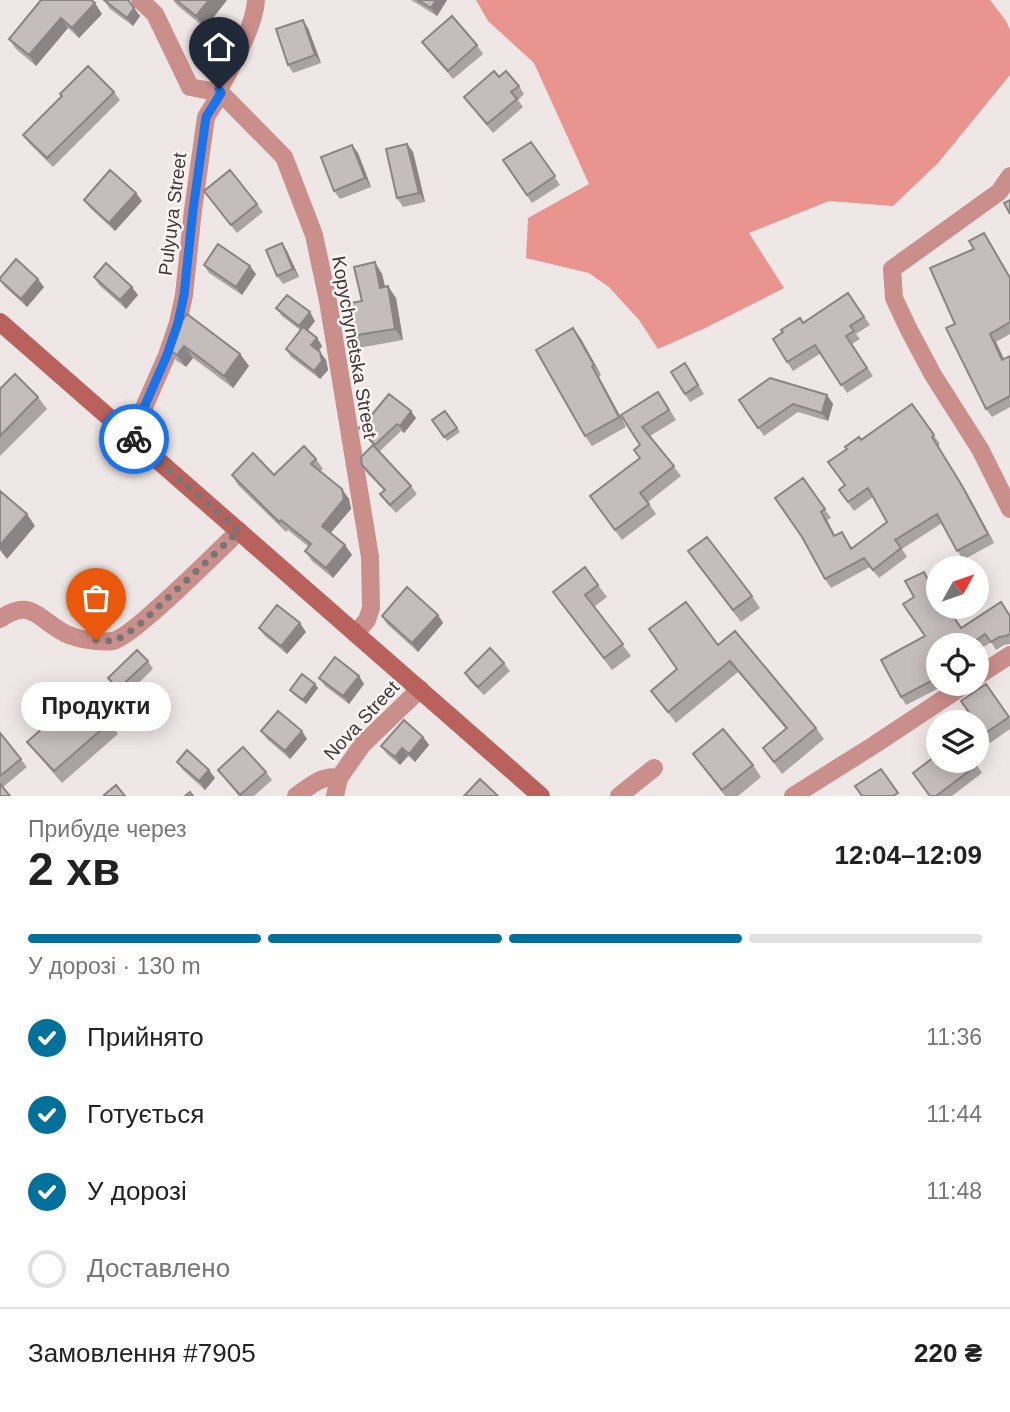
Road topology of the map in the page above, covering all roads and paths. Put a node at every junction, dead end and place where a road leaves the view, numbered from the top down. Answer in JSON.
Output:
{"nodes":[{"id":1,"x":140,"y":0,"type":"edge"},
{"id":2,"x":256,"y":0,"type":"edge"},
{"id":3,"x":221,"y":93,"type":"junction"},
{"id":4,"x":1010,"y":176,"type":"edge"},
{"id":5,"x":0,"y":322,"type":"edge"},
{"id":6,"x":131,"y":437,"type":"junction"},
{"id":7,"x":1010,"y":509,"type":"edge"},
{"id":8,"x":239,"y":531,"type":"junction"},
{"id":9,"x":0,"y":619,"type":"edge"},
{"id":10,"x":356,"y":633,"type":"junction"},
{"id":11,"x":1010,"y":655,"type":"edge"},
{"id":12,"x":989,"y":669,"type":"edge"},
{"id":13,"x":420,"y":689,"type":"junction"},
{"id":14,"x":948,"y":696,"type":"edge"},
{"id":15,"x":653,"y":768,"type":"dead end"},
{"id":16,"x":339,"y":778,"type":"junction"},
{"id":17,"x":296,"y":796,"type":"edge"},
{"id":18,"x":335,"y":796,"type":"edge"},
{"id":19,"x":541,"y":796,"type":"edge"},
{"id":20,"x":619,"y":796,"type":"edge"},
{"id":21,"x":793,"y":796,"type":"edge"}],
"edges":[{"from":1,"to":3,"type":"street"},
{"from":2,"to":3,"type":"street","name":"Pulyuya Street"},
{"from":3,"to":6,"type":"street","name":"Pulyuya Street"},
{"from":3,"to":10,"type":"street","name":"Kopychynetska Street"},
{"from":4,"to":7,"type":"street"},
{"from":5,"to":6,"type":"main road"},
{"from":6,"to":8,"type":"main road"},
{"from":8,"to":9,"type":"street"},
{"from":8,"to":10,"type":"main road"},
{"from":10,"to":13,"type":"main road"},
{"from":11,"to":12,"type":"street"},
{"from":13,"to":16,"type":"street","name":"Nova Street"},
{"from":13,"to":19,"type":"main road"},
{"from":14,"to":21,"type":"street"},
{"from":15,"to":20,"type":"street"},
{"from":16,"to":17,"type":"street","name":"Nova Street"},
{"from":16,"to":18,"type":"street"}]}
